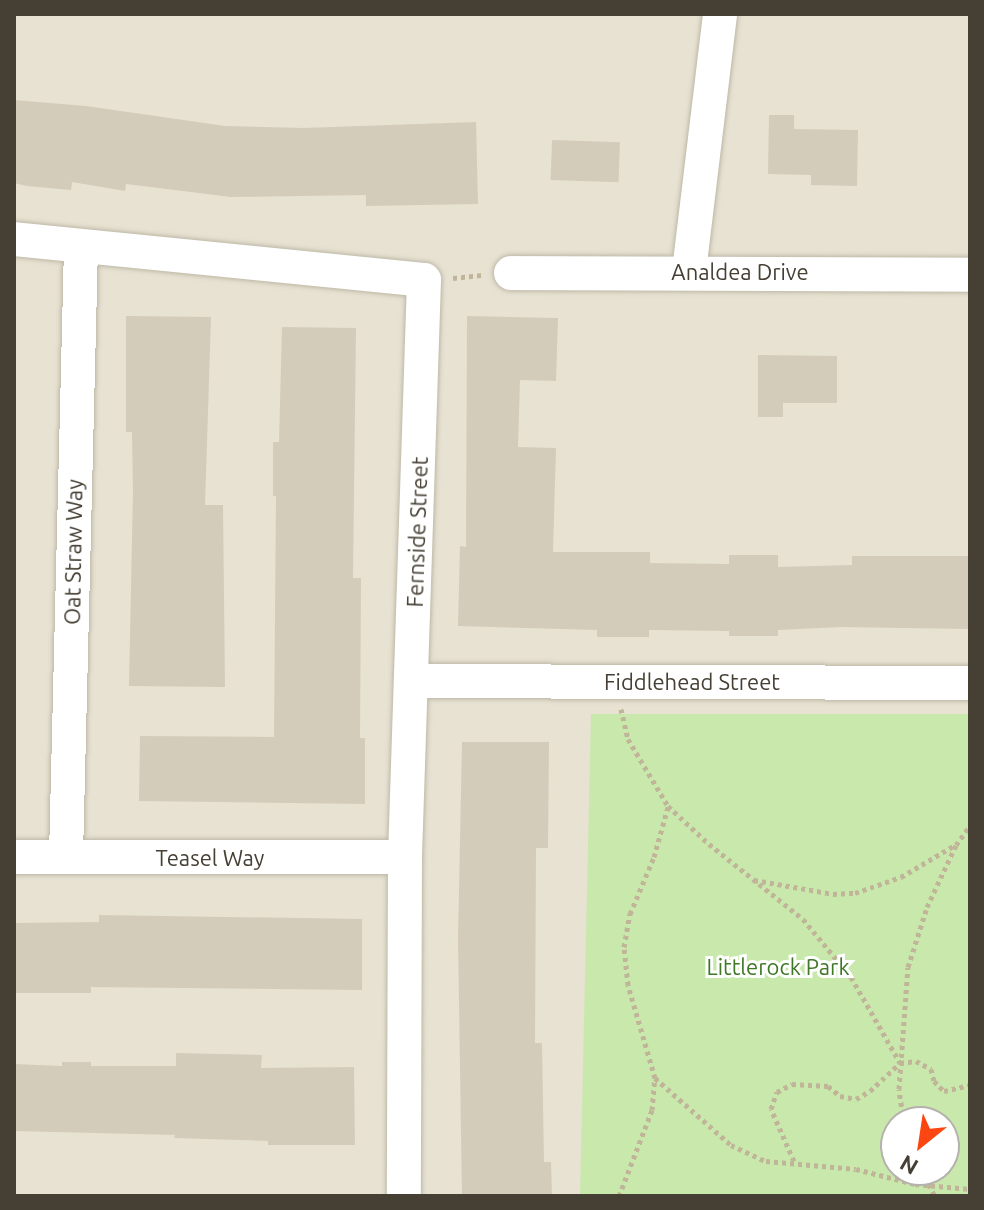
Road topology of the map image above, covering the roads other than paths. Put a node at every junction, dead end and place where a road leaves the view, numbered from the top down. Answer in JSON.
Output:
{"nodes":[{"id":1,"x":720,"y":14,"type":"edge"},
{"id":2,"x":14,"y":239,"type":"edge"},
{"id":3,"x":81,"y":248,"type":"junction"},
{"id":4,"x":689,"y":271,"type":"junction"},
{"id":5,"x":511,"y":273,"type":"road end"},
{"id":6,"x":970,"y":275,"type":"edge"},
{"id":7,"x":413,"y":681,"type":"junction"},
{"id":8,"x":970,"y":683,"type":"edge"},
{"id":9,"x":66,"y":856,"type":"junction"},
{"id":10,"x":14,"y":857,"type":"edge"},
{"id":11,"x":405,"y":857,"type":"junction"},
{"id":12,"x":404,"y":1196,"type":"edge"}],
"edges":[{"from":1,"to":4,"type":"street"},
{"from":2,"to":3,"type":"street"},
{"from":3,"to":7,"type":"street","name":"Fernside Street"},
{"from":3,"to":9,"type":"street","name":"Oat Straw Way"},
{"from":4,"to":5,"type":"street","name":"Analdea Drive"},
{"from":4,"to":6,"type":"street","name":"Analdea Drive"},
{"from":7,"to":8,"type":"street","name":"Fiddlehead Street"},
{"from":7,"to":11,"type":"street","name":"Fernside Street"},
{"from":9,"to":10,"type":"street","name":"Teasel Way"},
{"from":9,"to":11,"type":"street","name":"Teasel Way"},
{"from":11,"to":12,"type":"street","name":"Fernside Street"}]}
